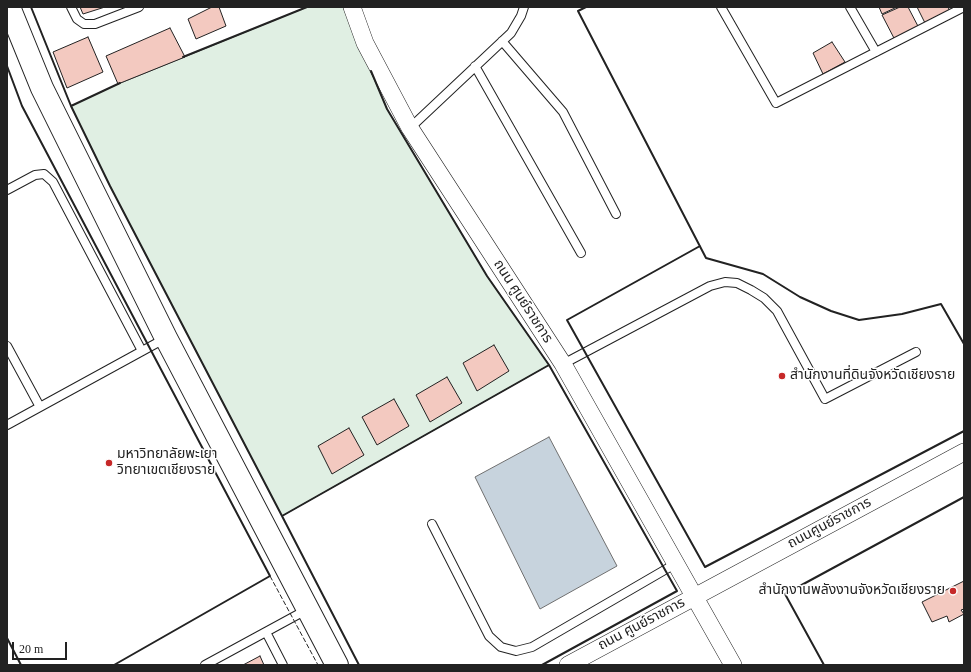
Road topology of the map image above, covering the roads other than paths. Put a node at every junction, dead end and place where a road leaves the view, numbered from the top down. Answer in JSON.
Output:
{"nodes":[{"id":1,"x":9,"y":7,"type":"edge"},
{"id":2,"x":71,"y":7,"type":"edge"},
{"id":3,"x":139,"y":7,"type":"edge"},
{"id":4,"x":352,"y":7,"type":"edge"},
{"id":5,"x":524,"y":7,"type":"edge"},
{"id":6,"x":721,"y":7,"type":"edge"},
{"id":7,"x":850,"y":7,"type":"edge"},
{"id":8,"x":964,"y":7,"type":"edge"},
{"id":9,"x":502,"y":41,"type":"junction"},
{"id":10,"x":876,"y":52,"type":"junction"},
{"id":11,"x":476,"y":66,"type":"junction"},
{"id":12,"x":410,"y":128,"type":"junction"},
{"id":13,"x":7,"y":190,"type":"edge"},
{"id":14,"x":616,"y":214,"type":"dead end"},
{"id":15,"x":581,"y":253,"type":"dead end"},
{"id":16,"x":166,"y":338,"type":"junction"},
{"id":17,"x":7,"y":346,"type":"edge"},
{"id":18,"x":142,"y":351,"type":"junction"},
{"id":19,"x":916,"y":352,"type":"dead end"},
{"id":20,"x":563,"y":364,"type":"junction"},
{"id":21,"x":40,"y":407,"type":"junction"},
{"id":22,"x":7,"y":425,"type":"edge"},
{"id":23,"x":964,"y":452,"type":"edge"},
{"id":24,"x":432,"y":524,"type":"dead end"},
{"id":25,"x":675,"y":564,"type":"junction"},
{"id":26,"x":695,"y":596,"type":"junction"},
{"id":27,"x":308,"y":609,"type":"junction"},
{"id":28,"x":266,"y":632,"type":"junction"},
{"id":29,"x":205,"y":665,"type":"edge"},
{"id":30,"x":283,"y":665,"type":"edge"},
{"id":31,"x":337,"y":665,"type":"edge"},
{"id":32,"x":568,"y":665,"type":"edge"},
{"id":33,"x":733,"y":665,"type":"edge"}],
"edges":[{"from":1,"to":16,"type":"street"},
{"from":2,"to":3,"type":"lane"},
{"from":4,"to":12,"type":"street","name":"ถนน ศูนย์ราชการ"},
{"from":5,"to":9,"type":"lane"},
{"from":6,"to":10,"type":"lane"},
{"from":7,"to":10,"type":"lane"},
{"from":8,"to":10,"type":"lane"},
{"from":9,"to":11,"type":"lane"},
{"from":9,"to":14,"type":"lane"},
{"from":11,"to":12,"type":"lane"},
{"from":11,"to":15,"type":"lane"},
{"from":12,"to":20,"type":"street","name":"ถนน ศูนย์ราชการ"},
{"from":13,"to":18,"type":"lane"},
{"from":16,"to":18,"type":"lane"},
{"from":16,"to":27,"type":"street"},
{"from":17,"to":21,"type":"lane"},
{"from":18,"to":21,"type":"lane"},
{"from":19,"to":20,"type":"lane"},
{"from":20,"to":25,"type":"street","name":"ถนน ศูนย์ราชการ"},
{"from":21,"to":22,"type":"lane"},
{"from":23,"to":26,"type":"street","name":"ถนนศูนย์ราชการ"},
{"from":24,"to":25,"type":"lane"},
{"from":25,"to":26,"type":"street","name":"ถนน ศูนย์ราชการ"},
{"from":26,"to":32,"type":"street","name":"ถนน ศูนย์ราชการ"},
{"from":26,"to":33,"type":"street","name":"ถนน ศูนย์ราชการ"},
{"from":27,"to":28,"type":"lane"},
{"from":27,"to":31,"type":"street"},
{"from":28,"to":29,"type":"lane"},
{"from":28,"to":30,"type":"lane"}]}
